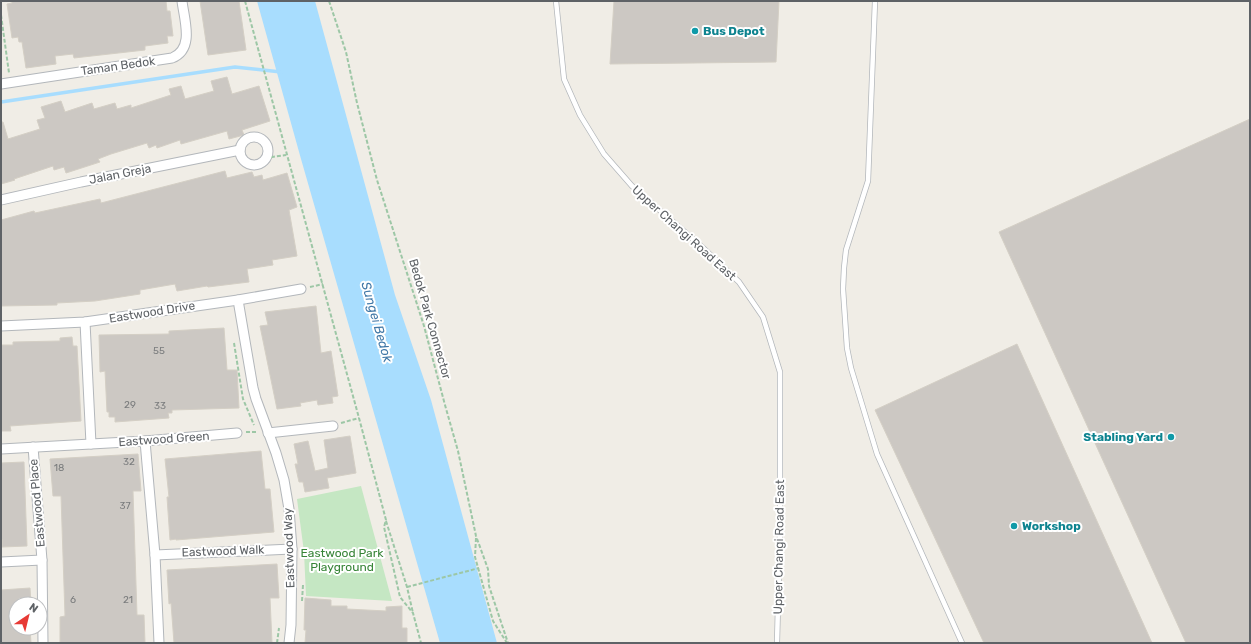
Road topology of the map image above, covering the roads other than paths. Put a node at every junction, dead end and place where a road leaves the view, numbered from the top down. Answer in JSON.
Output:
{"nodes":[{"id":1,"x":182,"y":1,"type":"edge"},
{"id":2,"x":556,"y":1,"type":"edge"},
{"id":3,"x":874,"y":1,"type":"edge"},
{"id":4,"x":1,"y":83,"type":"edge"},
{"id":5,"x":240,"y":150,"type":"junction"},
{"id":6,"x":1,"y":200,"type":"edge"},
{"id":7,"x":301,"y":289,"type":"road end"},
{"id":8,"x":238,"y":300,"type":"junction"},
{"id":9,"x":85,"y":322,"type":"junction"},
{"id":10,"x":1,"y":326,"type":"edge"},
{"id":11,"x":333,"y":426,"type":"road end"},
{"id":12,"x":237,"y":433,"type":"dead end"},
{"id":13,"x":268,"y":433,"type":"junction"},
{"id":14,"x":145,"y":441,"type":"junction"},
{"id":15,"x":91,"y":444,"type":"junction"},
{"id":16,"x":33,"y":447,"type":"junction"},
{"id":17,"x":1,"y":449,"type":"edge"},
{"id":18,"x":292,"y":549,"type":"junction"},
{"id":19,"x":155,"y":555,"type":"junction"},
{"id":20,"x":42,"y":560,"type":"junction"},
{"id":21,"x":1,"y":562,"type":"edge"},
{"id":22,"x":43,"y":643,"type":"edge"},
{"id":23,"x":159,"y":643,"type":"edge"},
{"id":24,"x":289,"y":643,"type":"edge"},
{"id":25,"x":777,"y":643,"type":"edge"},
{"id":26,"x":962,"y":643,"type":"edge"}],
"edges":[{"from":1,"to":4,"type":"street","name":"Taman Bedok"},
{"from":2,"to":25,"type":"lane","name":"Upper Changi Road East"},
{"from":3,"to":26,"type":"lane"},
{"from":5,"to":5,"type":"street"},
{"from":5,"to":6,"type":"street","name":"Jalan Greja"},
{"from":7,"to":8,"type":"street","name":"Eastwood Drive"},
{"from":8,"to":9,"type":"street","name":"Eastwood Drive"},
{"from":8,"to":13,"type":"street","name":"Eastwood Way"},
{"from":9,"to":10,"type":"street","name":"Eastwood Drive"},
{"from":9,"to":15,"type":"street"},
{"from":11,"to":13,"type":"street"},
{"from":12,"to":14,"type":"street","name":"Eastwood Green"},
{"from":13,"to":18,"type":"street","name":"Eastwood Way"},
{"from":14,"to":15,"type":"street","name":"Eastwood Green"},
{"from":14,"to":19,"type":"street"},
{"from":15,"to":16,"type":"street","name":"Eastwood Green"},
{"from":16,"to":17,"type":"street","name":"Eastwood Green"},
{"from":16,"to":20,"type":"street","name":"Eastwood Place"},
{"from":18,"to":19,"type":"street","name":"Eastwood Walk"},
{"from":18,"to":24,"type":"street","name":"Eastwood Way"},
{"from":19,"to":23,"type":"street"},
{"from":20,"to":21,"type":"street","name":"Eastwood Place"},
{"from":20,"to":22,"type":"street","name":"Eastwood Place"}]}
